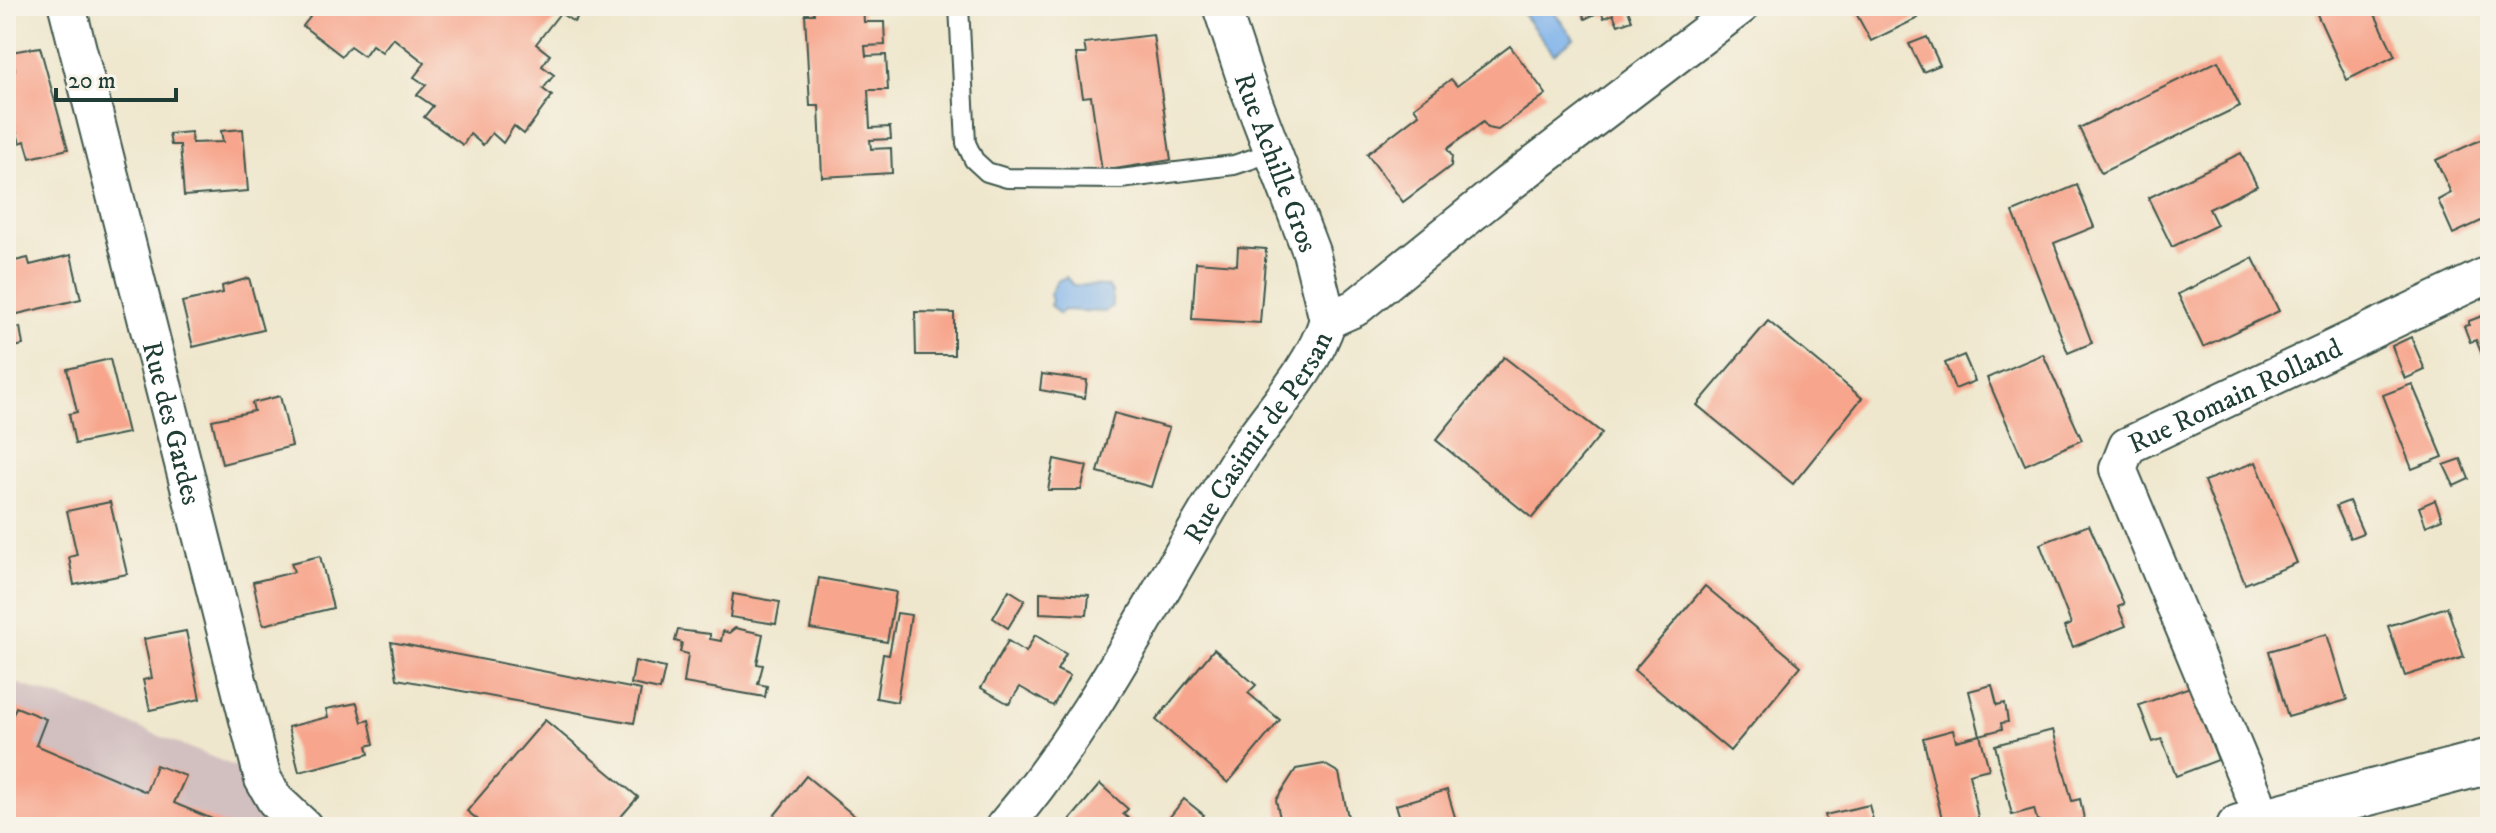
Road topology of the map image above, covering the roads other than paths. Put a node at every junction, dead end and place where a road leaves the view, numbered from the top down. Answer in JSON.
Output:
{"nodes":[{"id":1,"x":67,"y":6,"type":"edge"},
{"id":2,"x":959,"y":6,"type":"edge"},
{"id":3,"x":1221,"y":6,"type":"edge"},
{"id":4,"x":1741,"y":6,"type":"edge"},
{"id":5,"x":1273,"y":152,"type":"junction"},
{"id":6,"x":2490,"y":274,"type":"edge"},
{"id":7,"x":1328,"y":320,"type":"junction"},
{"id":8,"x":2490,"y":761,"type":"edge"},
{"id":9,"x":2250,"y":824,"type":"edge"},
{"id":10,"x":304,"y":827,"type":"edge"},
{"id":11,"x":1004,"y":827,"type":"edge"}],
"edges":[{"from":1,"to":10,"type":"street","name":"Rue des Gardes"},
{"from":2,"to":5,"type":"lane"},
{"from":3,"to":5,"type":"street","name":"Rue Achille Gros"},
{"from":4,"to":7,"type":"street","name":"Rue Casimir de Persan"},
{"from":5,"to":7,"type":"street","name":"Rue Achille Gros"},
{"from":6,"to":9,"type":"street","name":"Rue Romain Rolland"},
{"from":7,"to":11,"type":"street","name":"Rue Casimir de Persan"},
{"from":8,"to":9,"type":"main road"}]}
